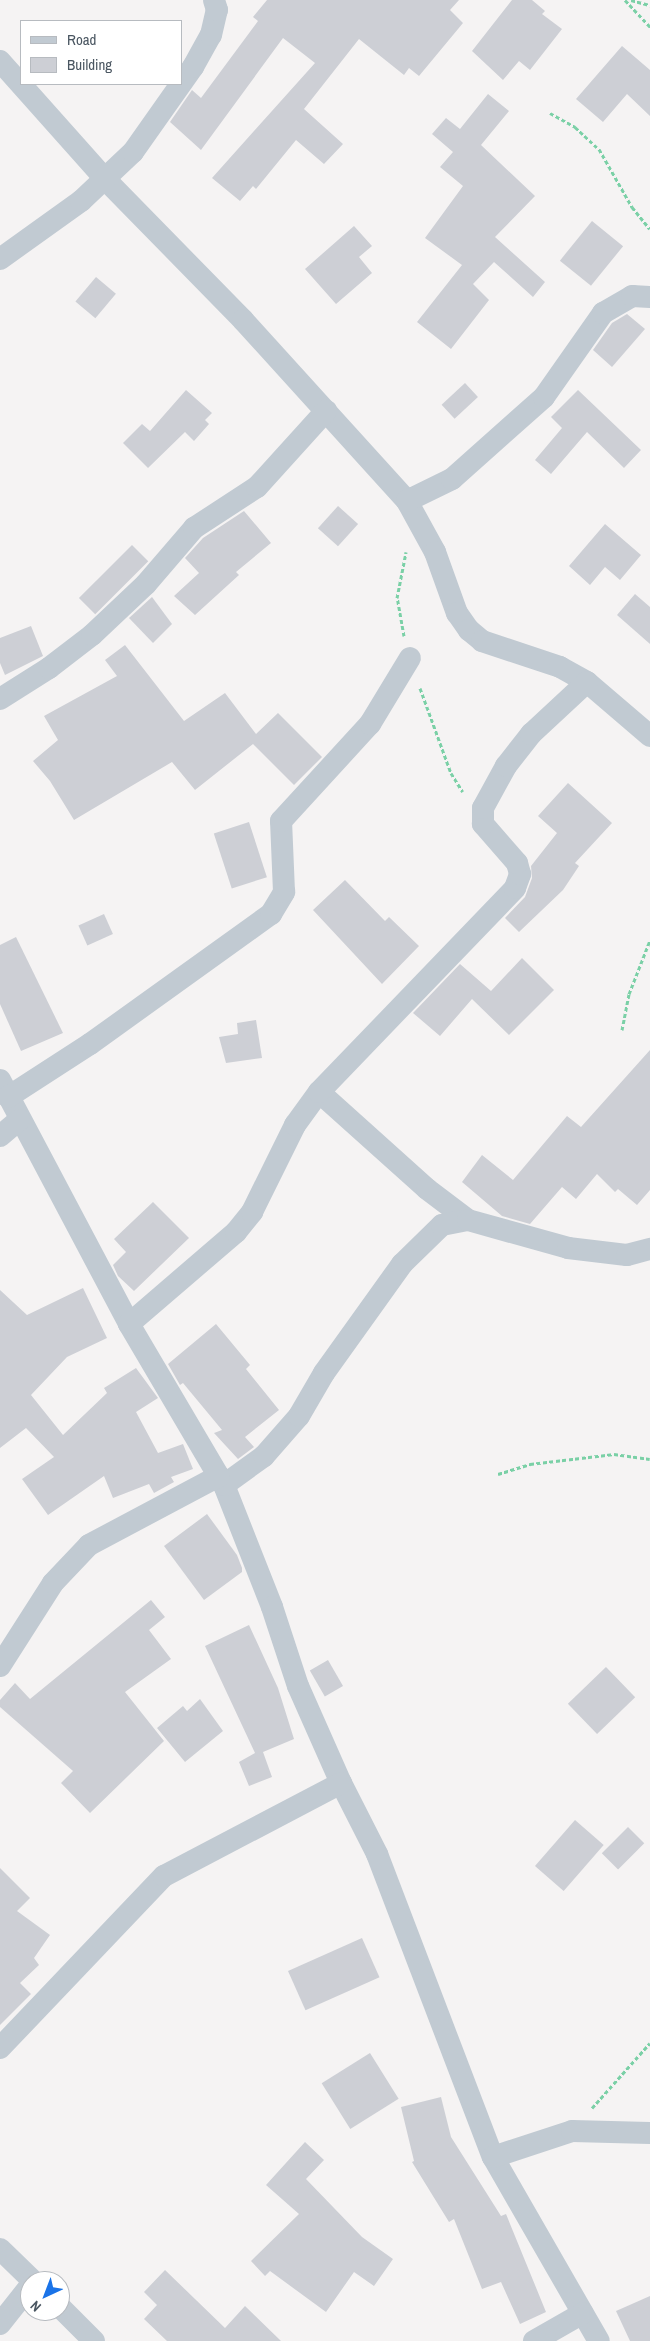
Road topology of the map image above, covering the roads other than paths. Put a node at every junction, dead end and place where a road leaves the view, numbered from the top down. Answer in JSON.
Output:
{"nodes":[{"id":1,"x":214,"y":0,"type":"edge"},
{"id":2,"x":0,"y":61,"type":"edge"},
{"id":3,"x":182,"y":82,"type":"edge"},
{"id":4,"x":20,"y":83,"type":"edge"},
{"id":5,"x":21,"y":85,"type":"edge"},
{"id":6,"x":180,"y":85,"type":"edge"},
{"id":7,"x":105,"y":179,"type":"junction"},
{"id":8,"x":0,"y":258,"type":"edge"},
{"id":9,"x":650,"y":296,"type":"edge"},
{"id":10,"x":326,"y":412,"type":"junction"},
{"id":11,"x":407,"y":501,"type":"junction"},
{"id":12,"x":410,"y":658,"type":"dead end"},
{"id":13,"x":587,"y":682,"type":"junction"},
{"id":14,"x":0,"y":699,"type":"edge"},
{"id":15,"x":650,"y":736,"type":"edge"},
{"id":16,"x":4,"y":1088,"type":"edge"},
{"id":17,"x":319,"y":1092,"type":"junction"},
{"id":18,"x":20,"y":1120,"type":"junction"},
{"id":19,"x":0,"y":1136,"type":"edge"},
{"id":20,"x":468,"y":1220,"type":"junction"},
{"id":21,"x":650,"y":1249,"type":"edge"},
{"id":22,"x":129,"y":1324,"type":"junction"},
{"id":23,"x":221,"y":1480,"type":"junction"},
{"id":24,"x":0,"y":1666,"type":"edge"},
{"id":25,"x":341,"y":1783,"type":"junction"},
{"id":26,"x":0,"y":2048,"type":"edge"},
{"id":27,"x":650,"y":2133,"type":"edge"},
{"id":28,"x":493,"y":2157,"type":"junction"},
{"id":29,"x":0,"y":2249,"type":"edge"},
{"id":30,"x":23,"y":2271,"type":"edge"},
{"id":31,"x":20,"y":2299,"type":"edge"},
{"id":32,"x":583,"y":2313,"type":"junction"},
{"id":33,"x":70,"y":2317,"type":"edge"},
{"id":34,"x":0,"y":2324,"type":"edge"},
{"id":35,"x":94,"y":2341,"type":"edge"},
{"id":36,"x":534,"y":2341,"type":"edge"},
{"id":37,"x":599,"y":2341,"type":"edge"}],
"edges":[{"from":1,"to":3,"type":"street"},
{"from":2,"to":4,"type":"street"},
{"from":5,"to":7,"type":"street"},
{"from":6,"to":7,"type":"street"},
{"from":7,"to":8,"type":"street"},
{"from":7,"to":10,"type":"street"},
{"from":9,"to":11,"type":"street"},
{"from":10,"to":11,"type":"street"},
{"from":10,"to":14,"type":"street"},
{"from":11,"to":13,"type":"street"},
{"from":12,"to":16,"type":"street"},
{"from":13,"to":15,"type":"street"},
{"from":13,"to":17,"type":"street"},
{"from":16,"to":18,"type":"street"},
{"from":17,"to":20,"type":"street"},
{"from":17,"to":22,"type":"street"},
{"from":18,"to":19,"type":"street"},
{"from":18,"to":22,"type":"street"},
{"from":20,"to":21,"type":"street"},
{"from":20,"to":23,"type":"street"},
{"from":22,"to":23,"type":"street"},
{"from":23,"to":24,"type":"street"},
{"from":23,"to":25,"type":"street"},
{"from":25,"to":26,"type":"street"},
{"from":25,"to":28,"type":"street"},
{"from":27,"to":28,"type":"street"},
{"from":28,"to":32,"type":"street"},
{"from":29,"to":30,"type":"street"},
{"from":31,"to":34,"type":"street"},
{"from":32,"to":36,"type":"street"},
{"from":32,"to":37,"type":"street"},
{"from":33,"to":35,"type":"street"}]}
